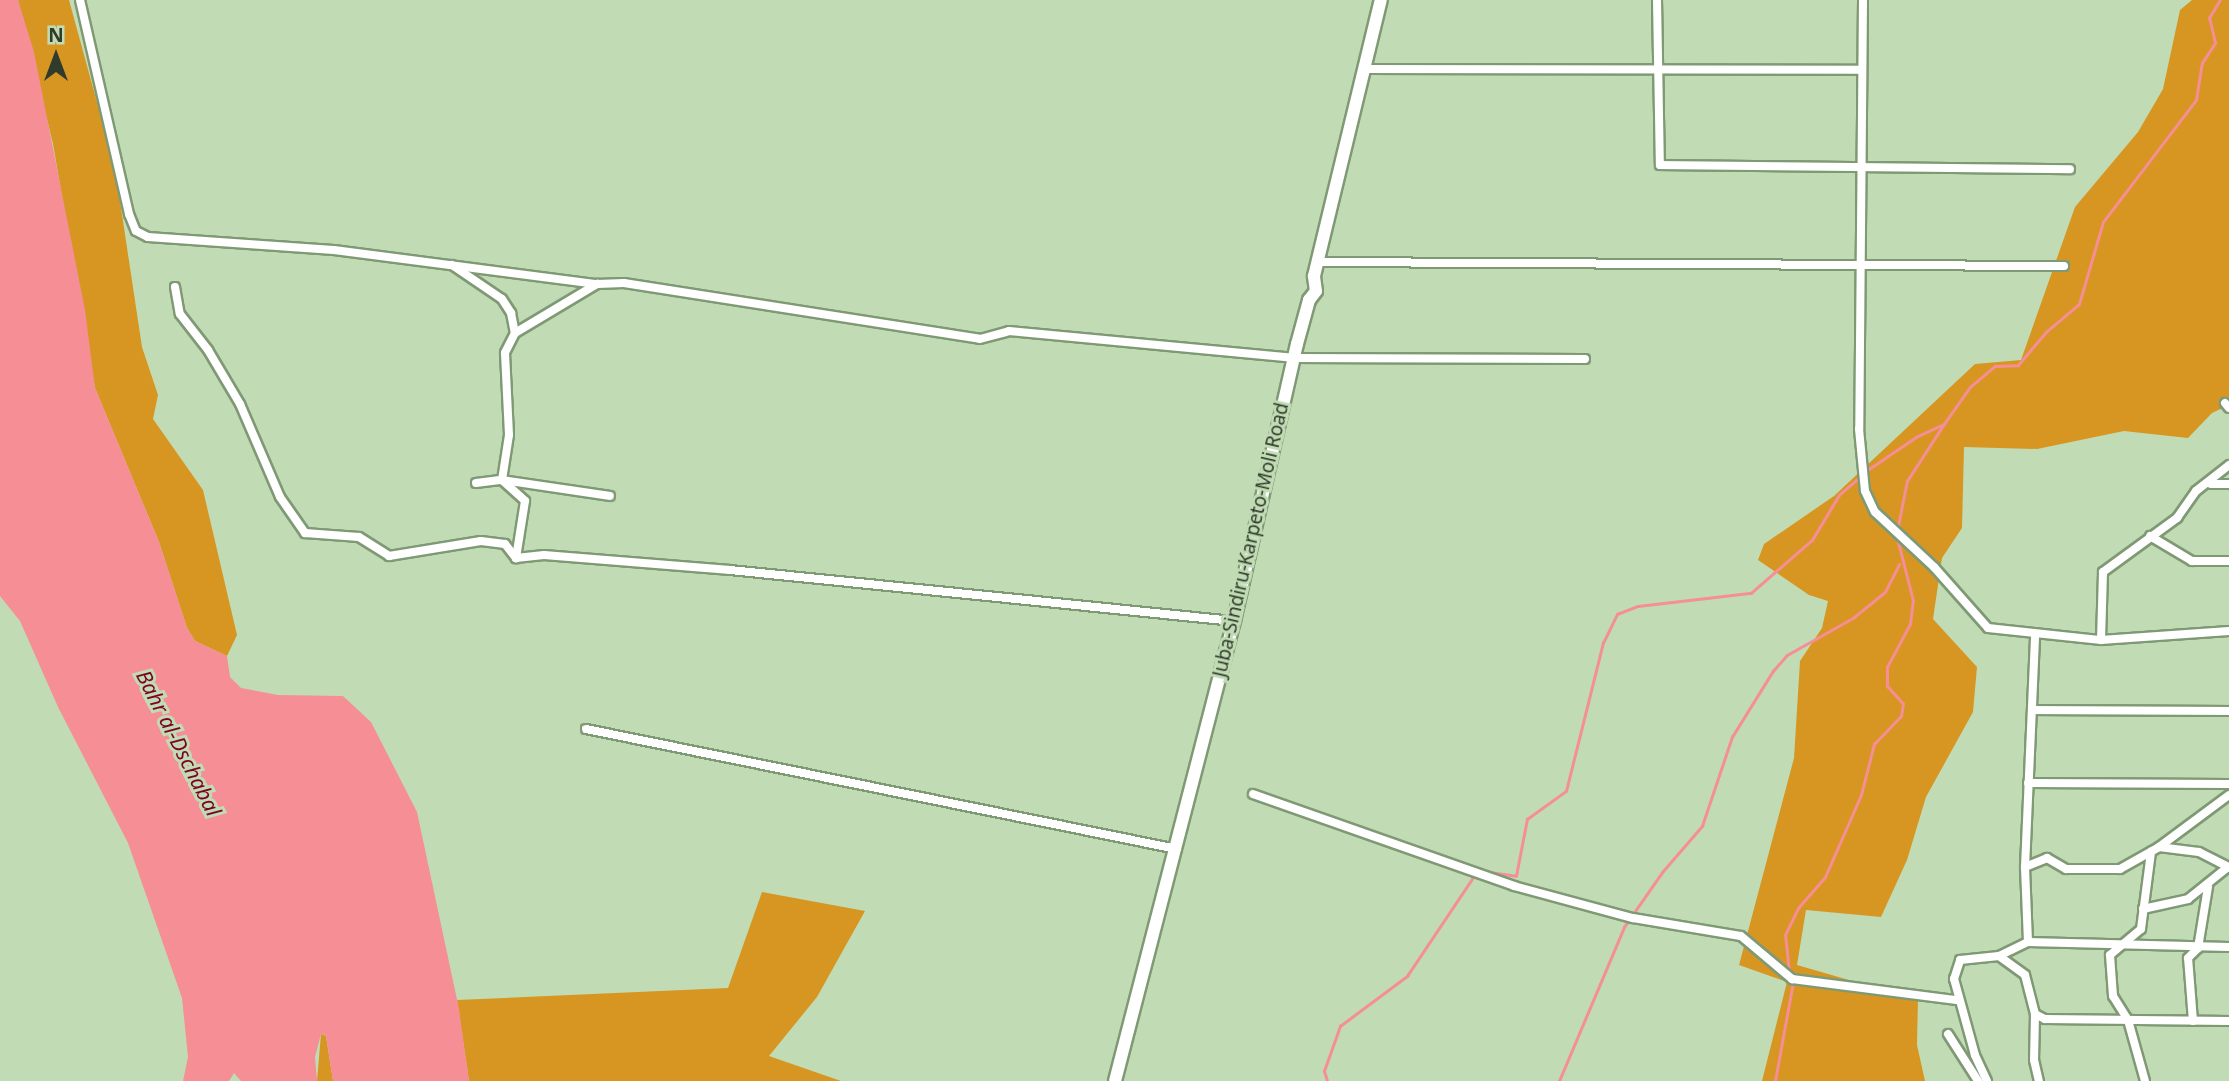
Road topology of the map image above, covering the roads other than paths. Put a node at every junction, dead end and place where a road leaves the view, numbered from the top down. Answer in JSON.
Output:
{"nodes":[{"id":1,"x":80,"y":0,"type":"edge"},
{"id":2,"x":1381,"y":0,"type":"edge"},
{"id":3,"x":1657,"y":0,"type":"edge"},
{"id":4,"x":1863,"y":0,"type":"edge"},
{"id":5,"x":1364,"y":69,"type":"junction"},
{"id":6,"x":1860,"y":71,"type":"junction"},
{"id":7,"x":1659,"y":72,"type":"junction"},
{"id":8,"x":1858,"y":169,"type":"junction"},
{"id":9,"x":2070,"y":169,"type":"dead end"},
{"id":10,"x":1317,"y":262,"type":"junction"},
{"id":11,"x":452,"y":265,"type":"junction"},
{"id":12,"x":1857,"y":266,"type":"junction"},
{"id":13,"x":2064,"y":266,"type":"dead end"},
{"id":14,"x":597,"y":284,"type":"junction"},
{"id":15,"x":175,"y":287,"type":"dead end"},
{"id":16,"x":515,"y":332,"type":"junction"},
{"id":17,"x":1293,"y":358,"type":"junction"},
{"id":18,"x":1585,"y":359,"type":"dead end"},
{"id":19,"x":2229,"y":465,"type":"edge"},
{"id":20,"x":502,"y":480,"type":"junction"},
{"id":21,"x":476,"y":483,"type":"dead end"},
{"id":22,"x":2206,"y":484,"type":"junction"},
{"id":23,"x":2229,"y":484,"type":"edge"},
{"id":24,"x":610,"y":496,"type":"dead end"},
{"id":25,"x":2150,"y":536,"type":"junction"},
{"id":26,"x":516,"y":558,"type":"junction"},
{"id":27,"x":2229,"y":561,"type":"edge"},
{"id":28,"x":1234,"y":621,"type":"junction"},
{"id":29,"x":2229,"y":631,"type":"edge"},
{"id":30,"x":2035,"y":634,"type":"junction"},
{"id":31,"x":2101,"y":640,"type":"junction"},
{"id":32,"x":2032,"y":710,"type":"junction"},
{"id":33,"x":2229,"y":711,"type":"edge"},
{"id":34,"x":586,"y":729,"type":"dead end"},
{"id":35,"x":2028,"y":783,"type":"junction"},
{"id":36,"x":2229,"y":784,"type":"edge"},
{"id":37,"x":1253,"y":794,"type":"dead end"},
{"id":38,"x":2229,"y":795,"type":"edge"},
{"id":39,"x":1177,"y":849,"type":"junction"},
{"id":40,"x":2155,"y":849,"type":"junction"},
{"id":41,"x":2025,"y":867,"type":"junction"},
{"id":42,"x":2229,"y":867,"type":"edge"},
{"id":43,"x":2208,"y":887,"type":"junction"},
{"id":44,"x":2143,"y":909,"type":"junction"},
{"id":45,"x":2028,"y":942,"type":"junction"},
{"id":46,"x":2118,"y":947,"type":"junction"},
{"id":47,"x":2198,"y":947,"type":"junction"},
{"id":48,"x":2229,"y":947,"type":"edge"},
{"id":49,"x":1999,"y":956,"type":"junction"},
{"id":50,"x":1957,"y":1000,"type":"junction"},
{"id":51,"x":2035,"y":1014,"type":"junction"},
{"id":52,"x":2128,"y":1020,"type":"junction"},
{"id":53,"x":2193,"y":1021,"type":"junction"},
{"id":54,"x":2229,"y":1021,"type":"edge"},
{"id":55,"x":1948,"y":1034,"type":"dead end"},
{"id":56,"x":1115,"y":1081,"type":"edge"},
{"id":57,"x":1978,"y":1081,"type":"edge"},
{"id":58,"x":1987,"y":1081,"type":"edge"},
{"id":59,"x":2039,"y":1081,"type":"edge"},
{"id":60,"x":2145,"y":1081,"type":"edge"}],
"edges":[{"from":1,"to":11,"type":"street"},
{"from":2,"to":5,"type":"main road","name":"Juba-Sindiru-Karpeto-Moli Road"},
{"from":3,"to":7,"type":"street"},
{"from":4,"to":6,"type":"street"},
{"from":5,"to":7,"type":"street"},
{"from":5,"to":10,"type":"main road","name":"Juba-Sindiru-Karpeto-Moli Road"},
{"from":6,"to":7,"type":"street"},
{"from":6,"to":8,"type":"street"},
{"from":7,"to":8,"type":"street"},
{"from":8,"to":9,"type":"street"},
{"from":8,"to":12,"type":"street"},
{"from":10,"to":12,"type":"street"},
{"from":10,"to":17,"type":"main road","name":"Juba-Sindiru-Karpeto-Moli Road"},
{"from":11,"to":14,"type":"street"},
{"from":11,"to":16,"type":"street"},
{"from":12,"to":13,"type":"street"},
{"from":12,"to":30,"type":"street"},
{"from":14,"to":16,"type":"street"},
{"from":14,"to":17,"type":"street"},
{"from":15,"to":26,"type":"street"},
{"from":16,"to":20,"type":"street"},
{"from":17,"to":18,"type":"street"},
{"from":17,"to":28,"type":"main road","name":"Juba-Sindiru-Karpeto-Moli Road"},
{"from":19,"to":22,"type":"street"},
{"from":20,"to":21,"type":"street"},
{"from":20,"to":24,"type":"street"},
{"from":20,"to":26,"type":"street"},
{"from":22,"to":23,"type":"street"},
{"from":22,"to":25,"type":"street"},
{"from":25,"to":27,"type":"street"},
{"from":25,"to":31,"type":"street"},
{"from":26,"to":28,"type":"street"},
{"from":28,"to":39,"type":"main road","name":"Juba-Sindiru-Karpeto-Moli Road"},
{"from":29,"to":31,"type":"street"},
{"from":30,"to":31,"type":"street"},
{"from":30,"to":32,"type":"street"},
{"from":32,"to":33,"type":"street"},
{"from":32,"to":35,"type":"street"},
{"from":34,"to":39,"type":"street"},
{"from":35,"to":36,"type":"street"},
{"from":35,"to":41,"type":"street"},
{"from":37,"to":50,"type":"street"},
{"from":38,"to":40,"type":"street"},
{"from":39,"to":56,"type":"main road","name":"Juba-Sindiru-Karpeto-Moli Road"},
{"from":40,"to":41,"type":"street"},
{"from":40,"to":42,"type":"street"},
{"from":40,"to":44,"type":"street"},
{"from":41,"to":45,"type":"street"},
{"from":42,"to":43,"type":"street"},
{"from":43,"to":44,"type":"street"},
{"from":43,"to":47,"type":"street"},
{"from":44,"to":46,"type":"street"},
{"from":45,"to":46,"type":"street"},
{"from":45,"to":49,"type":"street"},
{"from":46,"to":47,"type":"street"},
{"from":46,"to":52,"type":"street"},
{"from":47,"to":48,"type":"street"},
{"from":47,"to":53,"type":"street"},
{"from":49,"to":50,"type":"street"},
{"from":49,"to":51,"type":"street"},
{"from":50,"to":58,"type":"street"},
{"from":51,"to":52,"type":"street"},
{"from":51,"to":59,"type":"street"},
{"from":52,"to":53,"type":"street"},
{"from":52,"to":60,"type":"street"},
{"from":53,"to":54,"type":"street"},
{"from":55,"to":57,"type":"street"}]}
